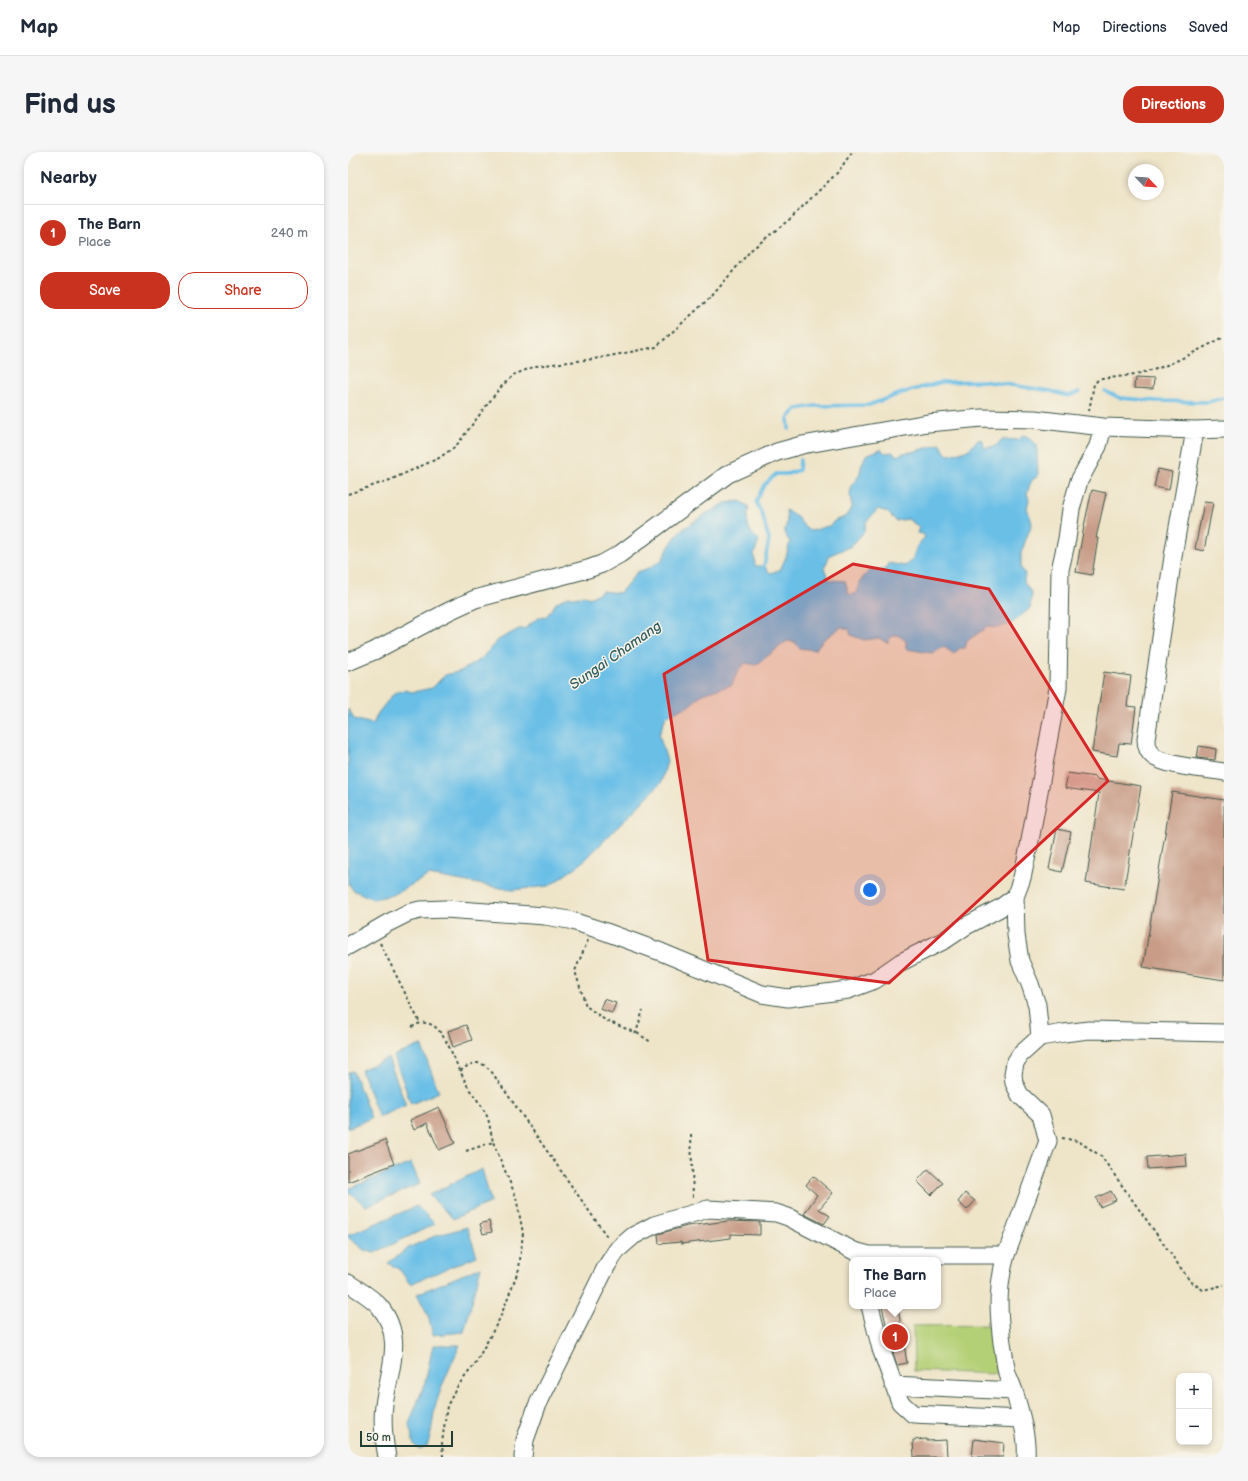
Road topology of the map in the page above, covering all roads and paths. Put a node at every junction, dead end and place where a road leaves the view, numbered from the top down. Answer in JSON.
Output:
{"nodes":[{"id":1,"x":852,"y":152,"type":"edge"},
{"id":2,"x":1224,"y":337,"type":"edge"},
{"id":3,"x":1094,"y":426,"type":"junction"},
{"id":4,"x":1224,"y":429,"type":"edge"},
{"id":5,"x":1195,"y":430,"type":"junction"},
{"id":6,"x":348,"y":494,"type":"edge"},
{"id":7,"x":348,"y":662,"type":"edge"},
{"id":8,"x":1224,"y":772,"type":"edge"},
{"id":9,"x":1015,"y":897,"type":"junction"},
{"id":10,"x":593,"y":928,"type":"junction"},
{"id":11,"x":374,"y":931,"type":"junction"},
{"id":12,"x":348,"y":946,"type":"edge"},
{"id":13,"x":642,"y":1010,"type":"dead end"},
{"id":14,"x":420,"y":1023,"type":"junction"},
{"id":15,"x":412,"y":1027,"type":"dead end"},
{"id":16,"x":636,"y":1033,"type":"junction"},
{"id":17,"x":1224,"y":1033,"type":"edge"},
{"id":18,"x":1040,"y":1037,"type":"junction"},
{"id":19,"x":651,"y":1042,"type":"dead end"},
{"id":20,"x":460,"y":1071,"type":"junction"},
{"id":21,"x":691,"y":1134,"type":"dead end"},
{"id":22,"x":1047,"y":1135,"type":"junction"},
{"id":23,"x":493,"y":1142,"type":"junction"},
{"id":24,"x":466,"y":1150,"type":"dead end"},
{"id":25,"x":694,"y":1213,"type":"junction"},
{"id":26,"x":617,"y":1250,"type":"junction"},
{"id":27,"x":1006,"y":1254,"type":"junction"},
{"id":28,"x":862,"y":1257,"type":"edge"},
{"id":29,"x":348,"y":1283,"type":"edge"},
{"id":30,"x":1224,"y":1285,"type":"edge"},
{"id":31,"x":871,"y":1309,"type":"edge"},
{"id":32,"x":893,"y":1385,"type":"junction"},
{"id":33,"x":1014,"y":1391,"type":"junction"},
{"id":34,"x":1021,"y":1419,"type":"junction"},
{"id":35,"x":387,"y":1457,"type":"edge"},
{"id":36,"x":443,"y":1457,"type":"edge"},
{"id":37,"x":523,"y":1457,"type":"edge"},
{"id":38,"x":1026,"y":1457,"type":"edge"}],
"edges":[{"from":1,"to":6,"type":"path"},
{"from":2,"to":3,"type":"path"},
{"from":3,"to":5,"type":"street"},
{"from":3,"to":7,"type":"street"},
{"from":3,"to":9,"type":"street"},
{"from":4,"to":5,"type":"street"},
{"from":5,"to":8,"type":"street"},
{"from":9,"to":10,"type":"street"},
{"from":9,"to":18,"type":"street"},
{"from":10,"to":11,"type":"street"},
{"from":10,"to":16,"type":"path"},
{"from":11,"to":12,"type":"street"},
{"from":11,"to":14,"type":"path"},
{"from":13,"to":16,"type":"path"},
{"from":14,"to":15,"type":"path"},
{"from":14,"to":20,"type":"path"},
{"from":16,"to":19,"type":"path"},
{"from":17,"to":18,"type":"street"},
{"from":18,"to":22,"type":"street"},
{"from":20,"to":23,"type":"path"},
{"from":20,"to":26,"type":"path"},
{"from":21,"to":25,"type":"path"},
{"from":22,"to":27,"type":"street"},
{"from":22,"to":30,"type":"path"},
{"from":23,"to":24,"type":"path"},
{"from":23,"to":36,"type":"path"},
{"from":25,"to":26,"type":"street"},
{"from":25,"to":28,"type":"street"},
{"from":26,"to":37,"type":"street"},
{"from":27,"to":28,"type":"street"},
{"from":27,"to":33,"type":"street"},
{"from":29,"to":35,"type":"street"},
{"from":31,"to":32,"type":"street"},
{"from":32,"to":33,"type":"street"},
{"from":32,"to":34,"type":"street"},
{"from":33,"to":34,"type":"street"},
{"from":34,"to":38,"type":"street"}]}
